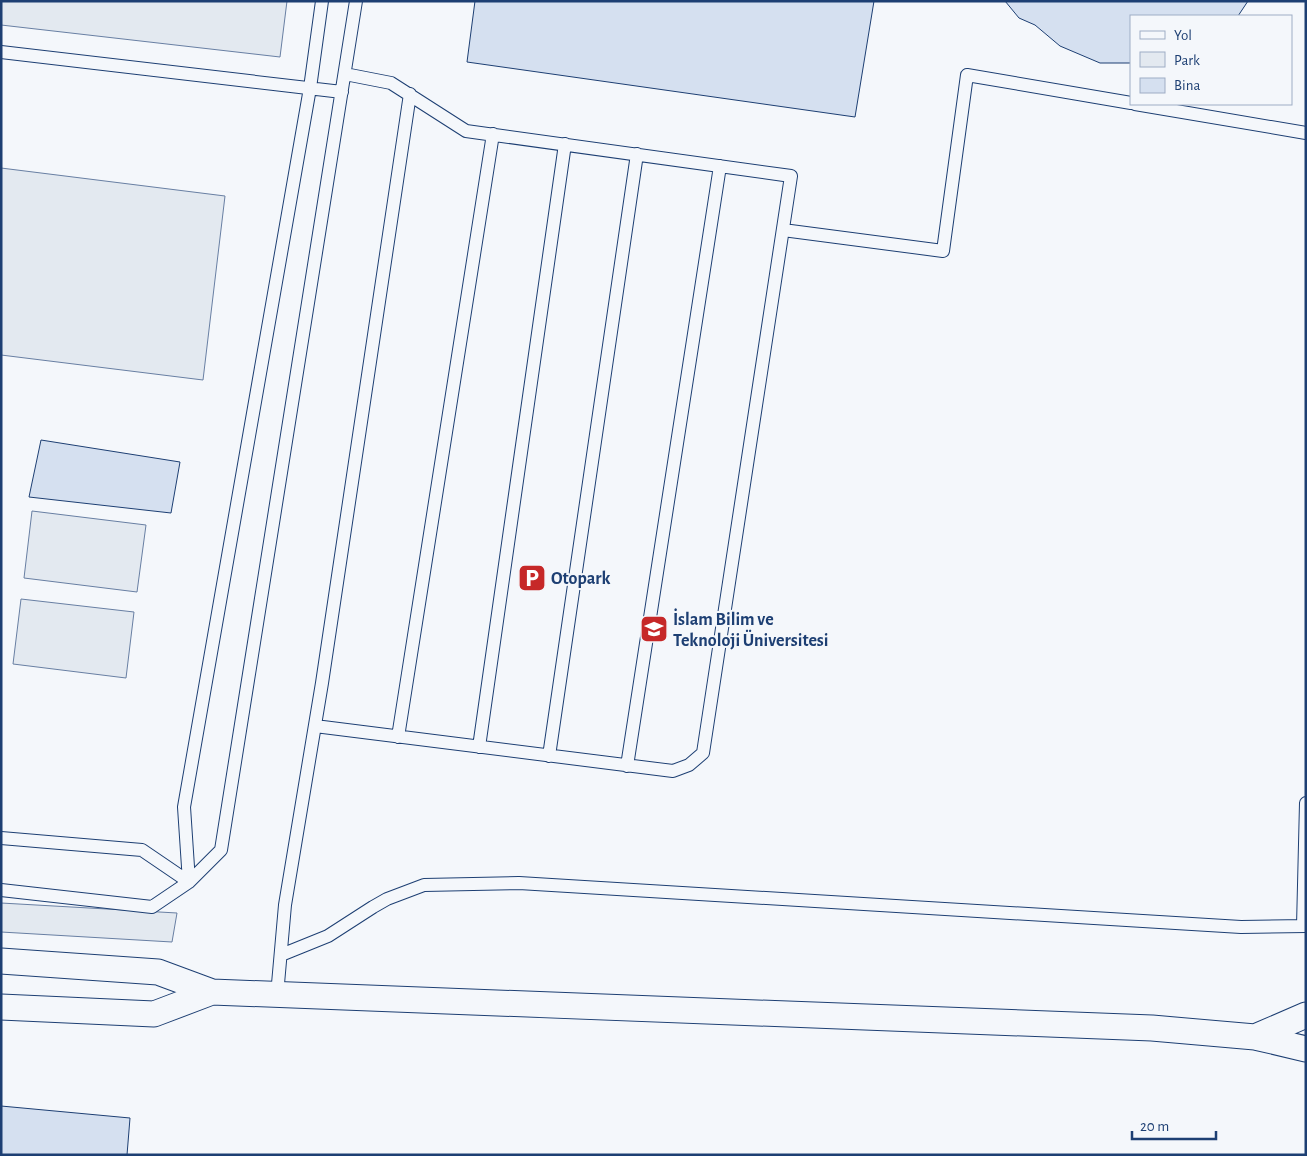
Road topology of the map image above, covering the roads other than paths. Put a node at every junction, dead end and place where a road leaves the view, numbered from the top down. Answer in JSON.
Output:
{"nodes":[{"id":1,"x":322,"y":1,"type":"edge"},
{"id":2,"x":356,"y":1,"type":"edge"},
{"id":3,"x":1,"y":52,"type":"edge"},
{"id":4,"x":345,"y":74,"type":"junction"},
{"id":5,"x":310,"y":88,"type":"junction"},
{"id":6,"x":342,"y":92,"type":"junction"},
{"id":7,"x":410,"y":94,"type":"junction"},
{"id":8,"x":1130,"y":103,"type":"edge"},
{"id":9,"x":1141,"y":105,"type":"edge"},
{"id":10,"x":1306,"y":133,"type":"edge"},
{"id":11,"x":493,"y":134,"type":"junction"},
{"id":12,"x":565,"y":144,"type":"junction"},
{"id":13,"x":637,"y":154,"type":"junction"},
{"id":14,"x":720,"y":166,"type":"junction"},
{"id":15,"x":783,"y":230,"type":"junction"},
{"id":16,"x":315,"y":726,"type":"junction"},
{"id":17,"x":398,"y":737,"type":"junction"},
{"id":18,"x":479,"y":747,"type":"junction"},
{"id":19,"x":549,"y":756,"type":"junction"},
{"id":20,"x":628,"y":766,"type":"junction"},
{"id":21,"x":1306,"y":803,"type":"edge"},
{"id":22,"x":1,"y":838,"type":"edge"},
{"id":23,"x":189,"y":882,"type":"junction"},
{"id":24,"x":1,"y":890,"type":"edge"},
{"id":25,"x":1304,"y":926,"type":"edge"},
{"id":26,"x":281,"y":955,"type":"junction"},
{"id":27,"x":1,"y":961,"type":"edge"},
{"id":28,"x":212,"y":992,"type":"junction"},
{"id":29,"x":276,"y":995,"type":"junction"},
{"id":30,"x":1,"y":1007,"type":"edge"},
{"id":31,"x":1306,"y":1015,"type":"edge"},
{"id":32,"x":1255,"y":1037,"type":"junction"},
{"id":33,"x":1306,"y":1049,"type":"edge"}],
"edges":[{"from":1,"to":5,"type":"lane"},
{"from":2,"to":4,"type":"lane"},
{"from":3,"to":5,"type":"lane"},
{"from":4,"to":6,"type":"lane"},
{"from":4,"to":7,"type":"lane"},
{"from":5,"to":6,"type":"lane"},
{"from":5,"to":23,"type":"lane"},
{"from":6,"to":23,"type":"lane"},
{"from":7,"to":11,"type":"lane"},
{"from":7,"to":16,"type":"lane"},
{"from":8,"to":15,"type":"lane"},
{"from":9,"to":10,"type":"lane"},
{"from":11,"to":12,"type":"lane"},
{"from":11,"to":17,"type":"lane"},
{"from":12,"to":13,"type":"lane"},
{"from":12,"to":18,"type":"lane"},
{"from":13,"to":14,"type":"lane"},
{"from":13,"to":19,"type":"lane"},
{"from":14,"to":15,"type":"lane"},
{"from":14,"to":20,"type":"lane"},
{"from":15,"to":20,"type":"lane"},
{"from":16,"to":17,"type":"lane"},
{"from":16,"to":26,"type":"lane"},
{"from":17,"to":18,"type":"lane"},
{"from":18,"to":19,"type":"lane"},
{"from":19,"to":20,"type":"lane"},
{"from":21,"to":25,"type":"lane"},
{"from":22,"to":23,"type":"lane"},
{"from":23,"to":24,"type":"lane"},
{"from":25,"to":26,"type":"lane"},
{"from":26,"to":29,"type":"lane"},
{"from":27,"to":28,"type":"street"},
{"from":28,"to":29,"type":"street"},
{"from":28,"to":30,"type":"street"},
{"from":29,"to":32,"type":"street"},
{"from":31,"to":32,"type":"street"},
{"from":32,"to":33,"type":"street"}]}
